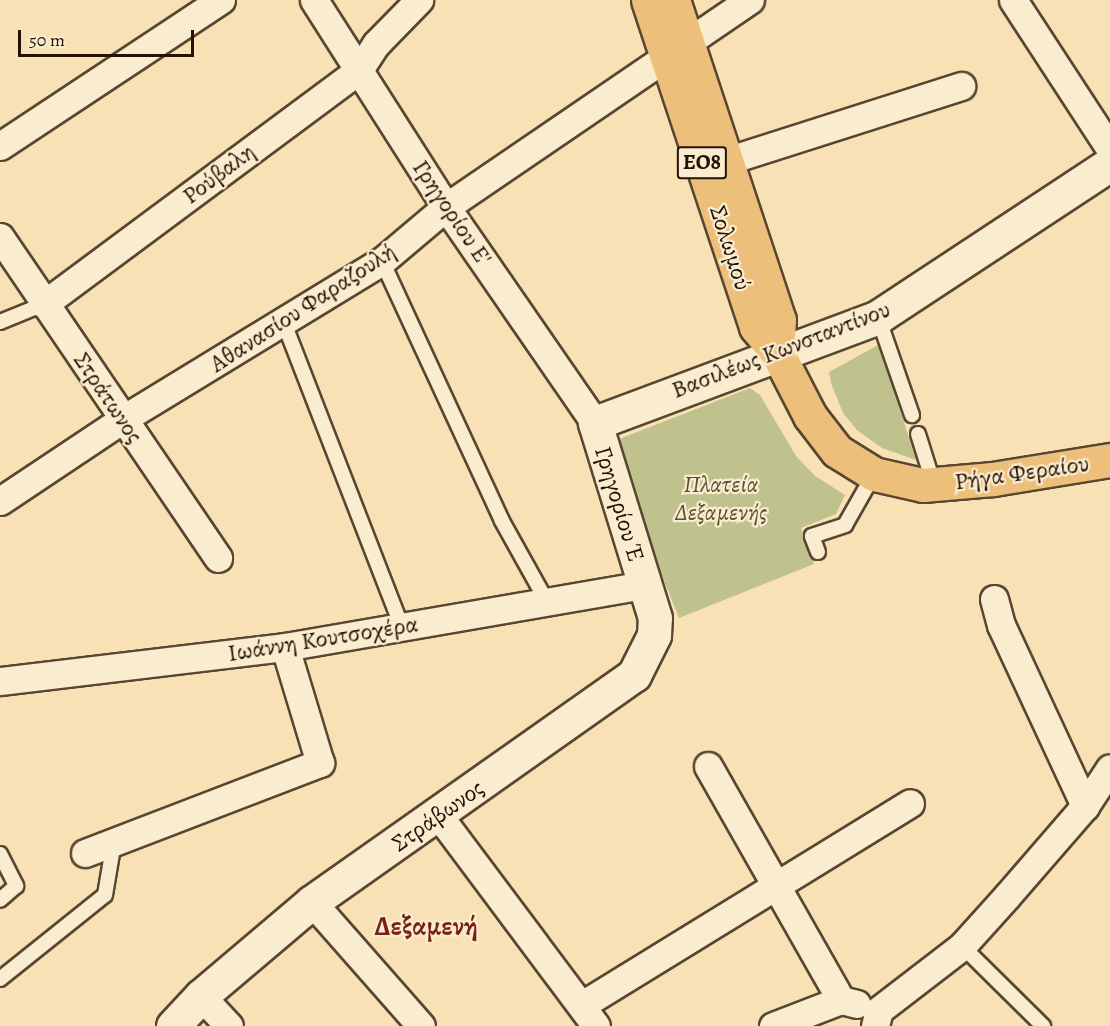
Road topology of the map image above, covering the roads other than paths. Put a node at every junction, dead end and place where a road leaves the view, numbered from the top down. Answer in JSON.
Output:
{"nodes":[{"id":1,"x":221,"y":0,"type":"edge"},
{"id":2,"x":314,"y":0,"type":"edge"},
{"id":3,"x":419,"y":0,"type":"edge"},
{"id":4,"x":648,"y":0,"type":"edge"},
{"id":5,"x":673,"y":0,"type":"edge"},
{"id":6,"x":750,"y":0,"type":"edge"},
{"id":7,"x":1013,"y":0,"type":"edge"},
{"id":8,"x":677,"y":48,"type":"junction"},
{"id":9,"x":359,"y":70,"type":"junction"},
{"id":10,"x":961,"y":86,"type":"dead end"},
{"id":11,"x":0,"y":146,"type":"edge"},
{"id":12,"x":1110,"y":149,"type":"edge"},
{"id":13,"x":726,"y":160,"type":"junction"},
{"id":14,"x":1110,"y":164,"type":"edge"},
{"id":15,"x":446,"y":207,"type":"junction"},
{"id":16,"x":0,"y":237,"type":"edge"},
{"id":17,"x":382,"y":261,"type":"junction"},
{"id":18,"x":44,"y":304,"type":"junction"},
{"id":19,"x":878,"y":317,"type":"junction"},
{"id":20,"x":0,"y":322,"type":"edge"},
{"id":21,"x":284,"y":323,"type":"junction"},
{"id":22,"x":777,"y":352,"type":"junction"},
{"id":23,"x":912,"y":415,"type":"dead end"},
{"id":24,"x":123,"y":419,"type":"junction"},
{"id":25,"x":595,"y":423,"type":"junction"},
{"id":26,"x":918,"y":434,"type":"dead end"},
{"id":27,"x":1110,"y":460,"type":"edge"},
{"id":28,"x":874,"y":474,"type":"junction"},
{"id":29,"x":934,"y":485,"type":"junction"},
{"id":30,"x":0,"y":501,"type":"edge"},
{"id":31,"x":818,"y":552,"type":"dead end"},
{"id":32,"x":218,"y":558,"type":"dead end"},
{"id":33,"x":644,"y":585,"type":"junction"},
{"id":34,"x":994,"y":599,"type":"dead end"},
{"id":35,"x":547,"y":602,"type":"junction"},
{"id":36,"x":402,"y":627,"type":"junction"},
{"id":37,"x":285,"y":647,"type":"junction"},
{"id":38,"x":0,"y":681,"type":"edge"},
{"id":39,"x":708,"y":766,"type":"dead end"},
{"id":40,"x":1110,"y":768,"type":"edge"},
{"id":41,"x":910,"y":803,"type":"dead end"},
{"id":42,"x":1085,"y":806,"type":"junction"},
{"id":43,"x":439,"y":816,"type":"junction"},
{"id":44,"x":114,"y":842,"type":"junction"},
{"id":45,"x":85,"y":853,"type":"dead end"},
{"id":46,"x":0,"y":854,"type":"edge"},
{"id":47,"x":776,"y":887,"type":"junction"},
{"id":48,"x":0,"y":900,"type":"edge"},
{"id":49,"x":312,"y":902,"type":"junction"},
{"id":50,"x":962,"y":946,"type":"junction"},
{"id":51,"x":0,"y":979,"type":"edge"},
{"id":52,"x":201,"y":996,"type":"junction"},
{"id":53,"x":841,"y":1000,"type":"junction"},
{"id":54,"x":589,"y":1016,"type":"edge"},
{"id":55,"x":877,"y":1018,"type":"edge"},
{"id":56,"x":173,"y":1026,"type":"edge"},
{"id":57,"x":229,"y":1026,"type":"edge"},
{"id":58,"x":421,"y":1026,"type":"edge"},
{"id":59,"x":773,"y":1026,"type":"edge"},
{"id":60,"x":1043,"y":1026,"type":"edge"}],
"edges":[{"from":1,"to":11,"type":"street"},
{"from":2,"to":9,"type":"street","name":"Γρηγορίου Ε'"},
{"from":3,"to":9,"type":"street","name":"Ρούβαλη"},
{"from":4,"to":8,"type":"main road","name":"Σολωμού","number":"ΕΟ8"},
{"from":5,"to":8,"type":"main road","name":"Σολωμού","number":"ΕΟ8"},
{"from":6,"to":8,"type":"street","name":"Αθανασίου Φαραζουλή"},
{"from":7,"to":12,"type":"street"},
{"from":8,"to":13,"type":"main road","name":"Σολωμού","number":"ΕΟ8"},
{"from":8,"to":15,"type":"street","name":"Αθανασίου Φαραζουλή"},
{"from":8,"to":22,"type":"main road","name":"Σολωμού","number":"ΕΟ8"},
{"from":9,"to":15,"type":"street","name":"Γρηγορίου Ε'"},
{"from":9,"to":18,"type":"street","name":"Ρούβαλη"},
{"from":10,"to":13,"type":"street"},
{"from":13,"to":22,"type":"main road","name":"Σολωμού","number":"ΕΟ8"},
{"from":14,"to":19,"type":"street","name":"Βασιλέως Κωνσταντίνου"},
{"from":15,"to":17,"type":"street","name":"Αθανασίου Φαραζουλή"},
{"from":15,"to":25,"type":"street","name":"Γρηγορίου Ε'"},
{"from":16,"to":18,"type":"street","name":"Στράτωνος"},
{"from":17,"to":21,"type":"street","name":"Αθανασίου Φαραζουλή"},
{"from":17,"to":35,"type":"lane"},
{"from":18,"to":20,"type":"lane","name":"Ρούβαλη"},
{"from":18,"to":24,"type":"street","name":"Στράτωνος"},
{"from":19,"to":22,"type":"street","name":"Βασιλέως Κωνσταντίνου"},
{"from":19,"to":23,"type":"lane"},
{"from":21,"to":24,"type":"street","name":"Αθανασίου Φαραζουλή"},
{"from":21,"to":36,"type":"lane"},
{"from":22,"to":25,"type":"street","name":"Βασιλέως Κωνσταντίνου"},
{"from":22,"to":28,"type":"main road","name":"Σολωμού","number":"ΕΟ8"},
{"from":24,"to":30,"type":"street","name":"Αθανασίου Φαραζουλή"},
{"from":24,"to":32,"type":"street","name":"Στράτωνος"},
{"from":25,"to":33,"type":"street","name":"Γρηγορίου Έ"},
{"from":26,"to":29,"type":"lane"},
{"from":27,"to":29,"type":"main road","name":"Ρήγα Φεραίου","number":"ΕΟ8"},
{"from":28,"to":29,"type":"main road","name":"Σολωμού","number":"ΕΟ8"},
{"from":28,"to":31,"type":"lane"},
{"from":33,"to":35,"type":"street","name":"Ιωάννη Κουτσοχέρα"},
{"from":33,"to":43,"type":"street","name":"Στράβωνος"},
{"from":34,"to":42,"type":"street"},
{"from":35,"to":36,"type":"street","name":"Ιωάννη Κουτσοχέρα"},
{"from":36,"to":37,"type":"street","name":"Ιωάννη Κουτσοχέρα"},
{"from":37,"to":38,"type":"street","name":"Ιωάννη Κουτσοχέρα"},
{"from":37,"to":44,"type":"street"},
{"from":39,"to":47,"type":"street"},
{"from":40,"to":42,"type":"street"},
{"from":41,"to":47,"type":"street"},
{"from":42,"to":50,"type":"street"},
{"from":43,"to":49,"type":"street","name":"Στράβωνος"},
{"from":43,"to":54,"type":"street"},
{"from":44,"to":45,"type":"street"},
{"from":44,"to":51,"type":"lane"},
{"from":46,"to":48,"type":"lane"},
{"from":47,"to":53,"type":"street"},
{"from":47,"to":54,"type":"street"},
{"from":49,"to":52,"type":"street","name":"Στράβωνος"},
{"from":49,"to":58,"type":"street"},
{"from":50,"to":55,"type":"street"},
{"from":50,"to":60,"type":"lane"},
{"from":52,"to":56,"type":"street","name":"Στράβωνος"},
{"from":52,"to":57,"type":"street"},
{"from":53,"to":55,"type":"street"},
{"from":53,"to":59,"type":"street"}]}
